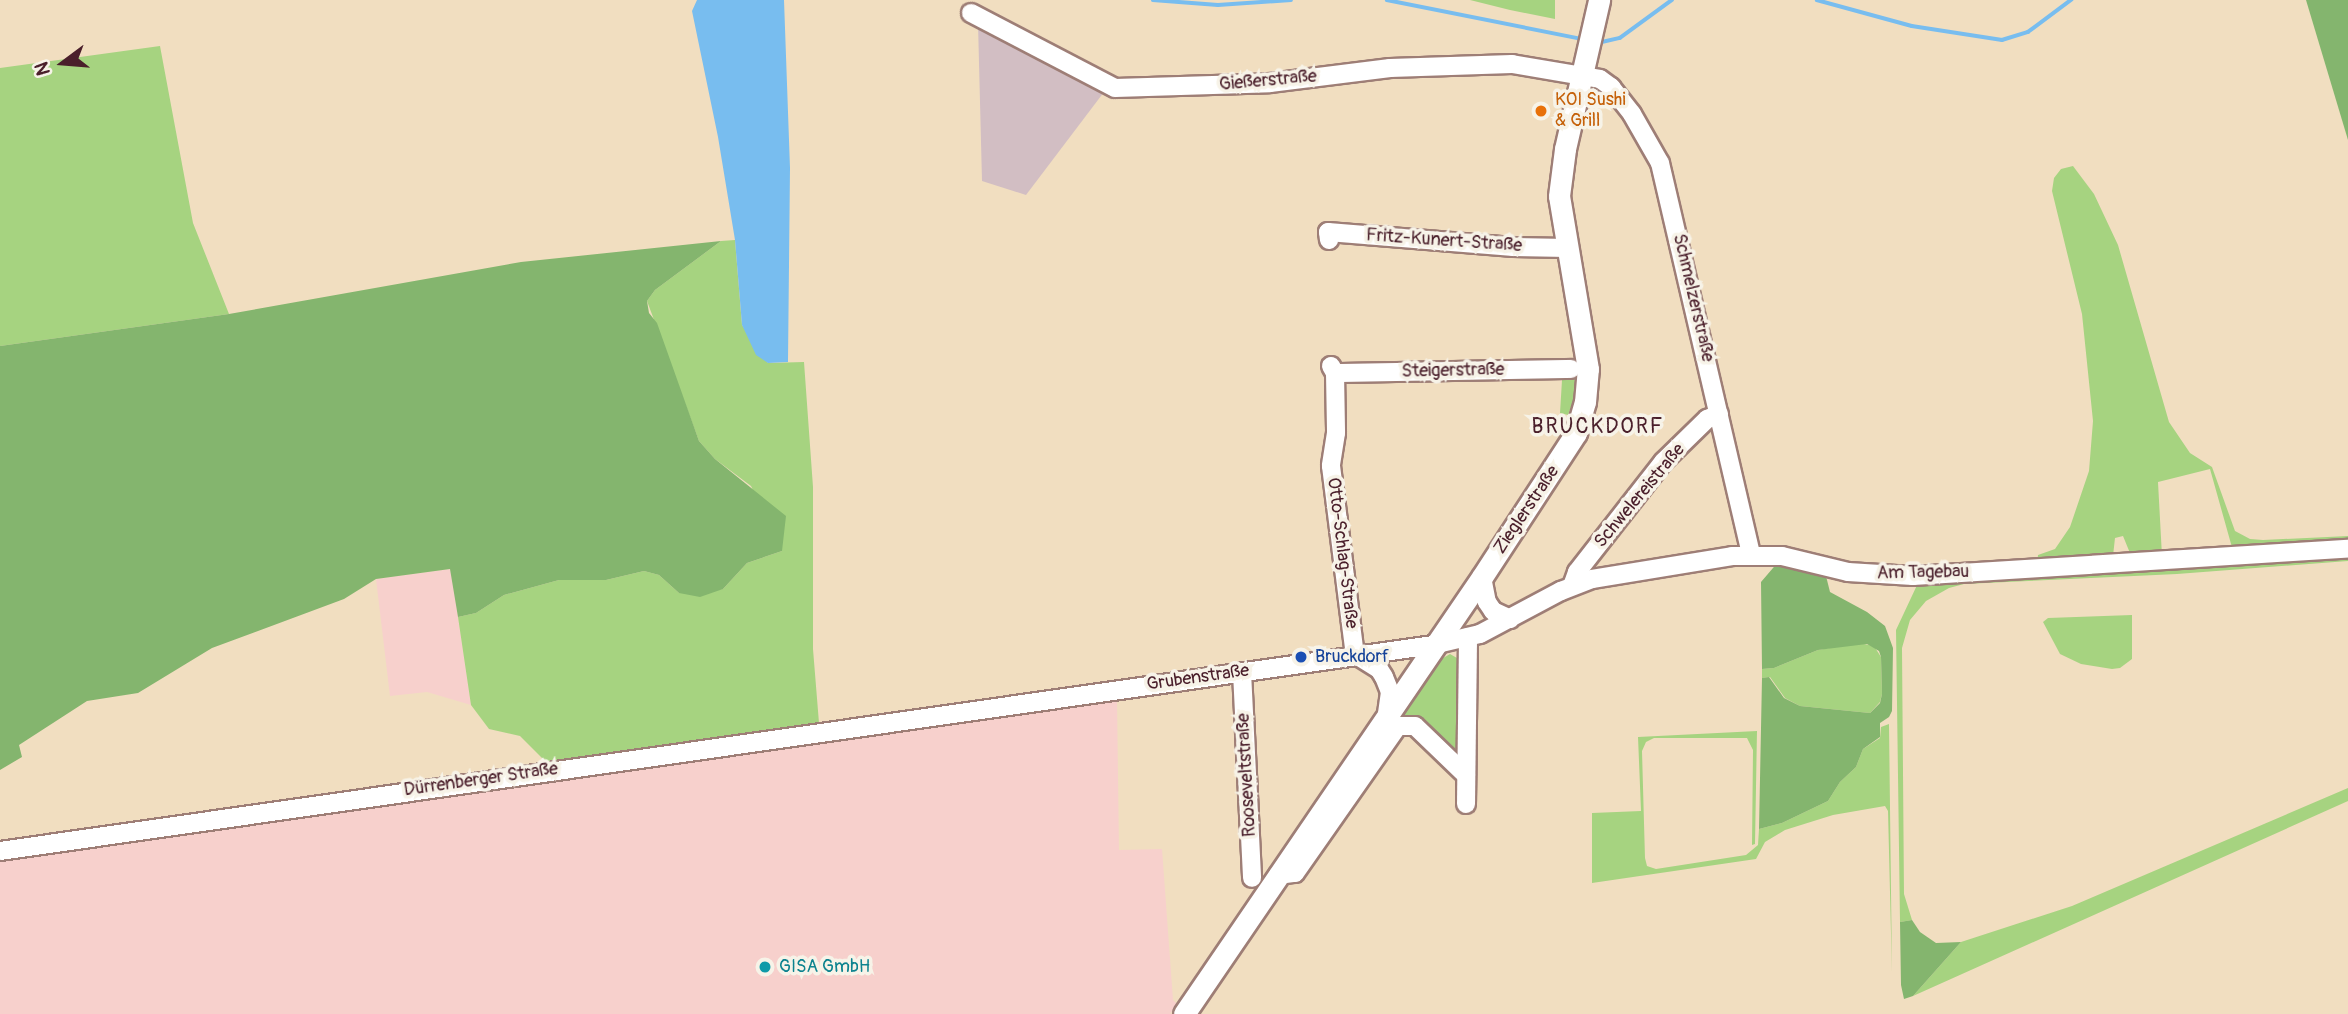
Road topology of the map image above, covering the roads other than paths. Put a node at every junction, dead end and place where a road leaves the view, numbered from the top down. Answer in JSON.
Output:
{"nodes":[{"id":1,"x":1599,"y":0,"type":"edge"},
{"id":2,"x":971,"y":13,"type":"dead end"},
{"id":3,"x":1581,"y":76,"type":"junction"},
{"id":4,"x":1329,"y":240,"type":"dead end"},
{"id":5,"x":1568,"y":248,"type":"junction"},
{"id":6,"x":1333,"y":369,"type":"joint"},
{"id":7,"x":1572,"y":369,"type":"dead end"},
{"id":8,"x":1719,"y":414,"type":"junction"},
{"id":9,"x":2348,"y":549,"type":"edge"},
{"id":10,"x":1751,"y":554,"type":"junction"},
{"id":11,"x":1482,"y":577,"type":"junction"},
{"id":12,"x":1572,"y":586,"type":"junction"},
{"id":13,"x":1510,"y":619,"type":"junction"},
{"id":14,"x":1468,"y":637,"type":"junction"},
{"id":15,"x":1433,"y":645,"type":"junction"},
{"id":16,"x":1356,"y":656,"type":"junction"},
{"id":17,"x":1242,"y":672,"type":"junction"},
{"id":18,"x":962,"y":712,"type":"joint"},
{"id":19,"x":1392,"y":719,"type":"junction"},
{"id":20,"x":1466,"y":775,"type":"junction"},
{"id":21,"x":1466,"y":804,"type":"dead end"},
{"id":22,"x":0,"y":850,"type":"edge"},
{"id":23,"x":1252,"y":878,"type":"dead end"},
{"id":24,"x":1184,"y":1014,"type":"edge"}],
"edges":[{"from":1,"to":3,"type":"main road","name":"Zieglerstraße"},
{"from":2,"to":3,"type":"street","name":"Gießerstraße"},
{"from":3,"to":5,"type":"main road","name":"Zieglerstraße"},
{"from":3,"to":8,"type":"street","name":"Schmelzerstraße"},
{"from":4,"to":5,"type":"street","name":"Fritz-Kunert-Straße"},
{"from":5,"to":11,"type":"main road","name":"Zieglerstraße"},
{"from":6,"to":7,"type":"street","name":"Steigerstraße"},
{"from":6,"to":16,"type":"street","name":"Otto-Schlag-Straße"},
{"from":8,"to":10,"type":"street","name":"Schmelzerstraße"},
{"from":8,"to":12,"type":"street","name":"Schwelereistraße"},
{"from":9,"to":10,"type":"street","name":"Am Tagebau"},
{"from":10,"to":12,"type":"street","name":"Am Tagebau"},
{"from":11,"to":13,"type":"street"},
{"from":11,"to":15,"type":"main road","name":"Zieglerstraße"},
{"from":12,"to":13,"type":"street","name":"Am Tagebau"},
{"from":13,"to":14,"type":"street","name":"Am Tagebau"},
{"from":14,"to":15,"type":"street","name":"Am Tagebau"},
{"from":14,"to":20,"type":"street"},
{"from":15,"to":16,"type":"street","name":"Grubenstraße"},
{"from":15,"to":19,"type":"main road","name":"Zieglerstraße"},
{"from":16,"to":17,"type":"street","name":"Grubenstraße"},
{"from":16,"to":19,"type":"street"},
{"from":17,"to":18,"type":"street","name":"Grubenstraße"},
{"from":17,"to":23,"type":"street","name":"Rooseveltstraße"},
{"from":18,"to":22,"type":"street","name":"Dürrenberger Straße"},
{"from":19,"to":20,"type":"street"},
{"from":19,"to":24,"type":"main road","name":"Zieglerstraße"},
{"from":20,"to":21,"type":"street"}]}
